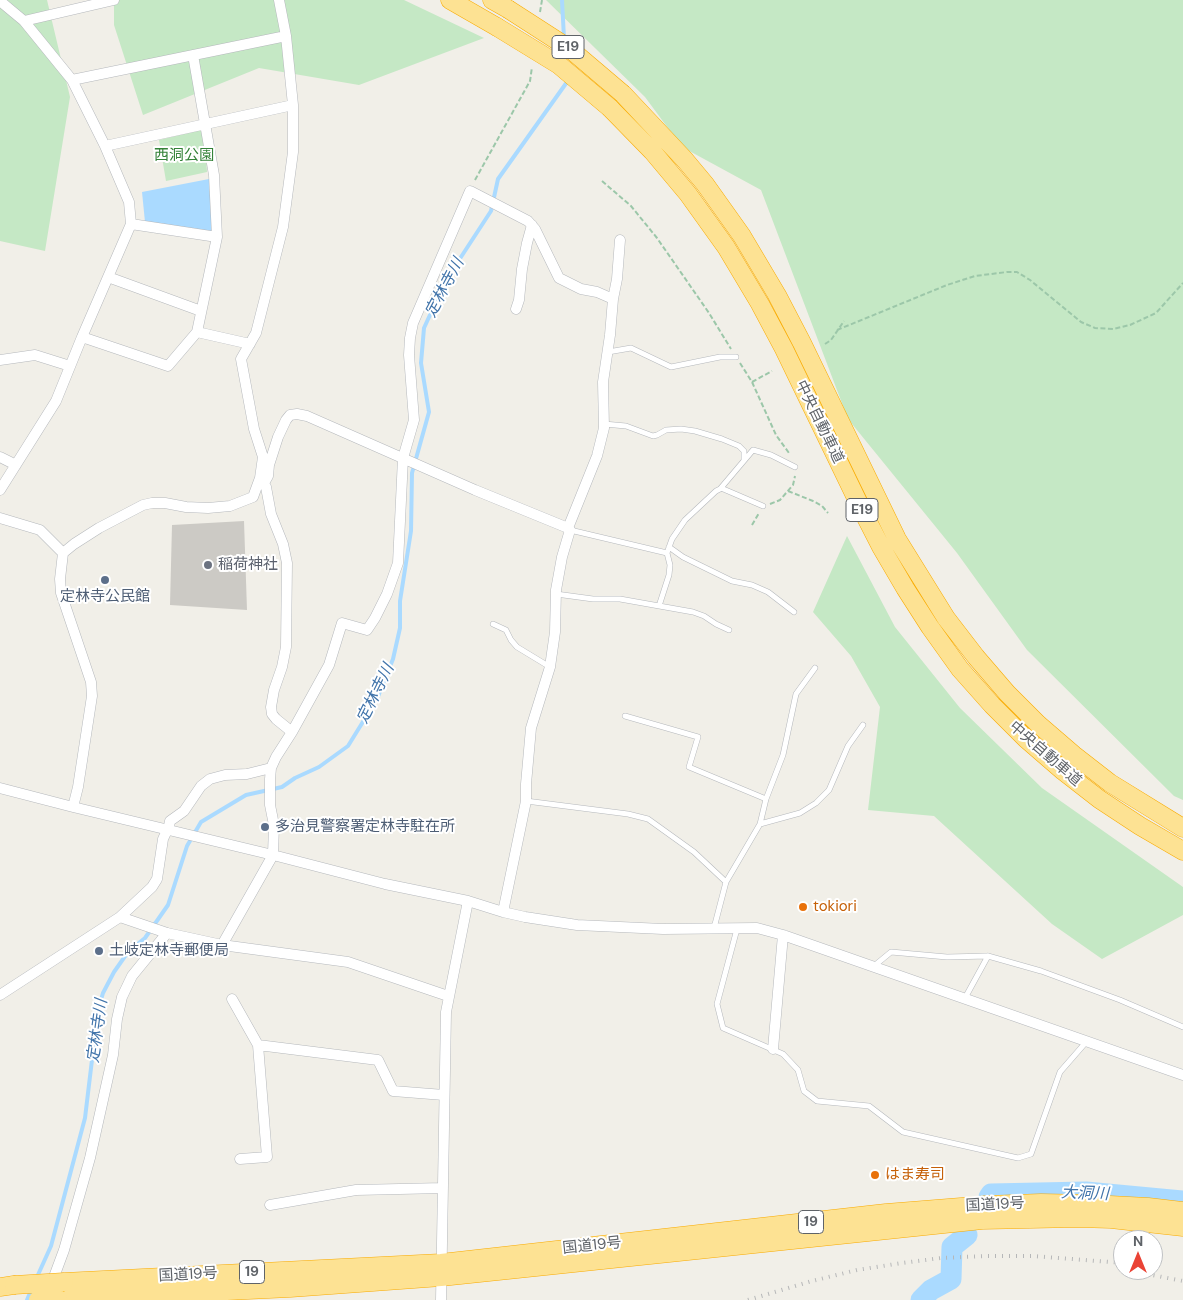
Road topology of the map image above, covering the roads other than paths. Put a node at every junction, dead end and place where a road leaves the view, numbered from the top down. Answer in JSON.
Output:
{"nodes":[{"id":1,"x":114,"y":0,"type":"edge"},
{"id":2,"x":279,"y":0,"type":"edge"},
{"id":3,"x":450,"y":0,"type":"edge"},
{"id":4,"x":492,"y":0,"type":"edge"},
{"id":5,"x":0,"y":1,"type":"edge"},
{"id":6,"x":24,"y":21,"type":"junction"},
{"id":7,"x":286,"y":36,"type":"junction"},
{"id":8,"x":194,"y":55,"type":"junction"},
{"id":9,"x":72,"y":80,"type":"junction"},
{"id":10,"x":293,"y":105,"type":"junction"},
{"id":11,"x":207,"y":125,"type":"junction"},
{"id":12,"x":105,"y":146,"type":"junction"},
{"id":13,"x":132,"y":224,"type":"junction"},
{"id":14,"x":532,"y":225,"type":"junction"},
{"id":15,"x":217,"y":237,"type":"junction"},
{"id":16,"x":620,"y":240,"type":"dead end"},
{"id":17,"x":108,"y":277,"type":"junction"},
{"id":18,"x":613,"y":299,"type":"junction"},
{"id":19,"x":516,"y":309,"type":"dead end"},
{"id":20,"x":202,"y":311,"type":"junction"},
{"id":21,"x":197,"y":332,"type":"junction"},
{"id":22,"x":82,"y":337,"type":"junction"},
{"id":23,"x":250,"y":344,"type":"junction"},
{"id":24,"x":608,"y":352,"type":"junction"},
{"id":25,"x":736,"y":357,"type":"dead end"},
{"id":26,"x":0,"y":360,"type":"edge"},
{"id":27,"x":70,"y":366,"type":"junction"},
{"id":28,"x":604,"y":424,"type":"junction"},
{"id":29,"x":0,"y":457,"type":"edge"},
{"id":30,"x":404,"y":458,"type":"junction"},
{"id":31,"x":744,"y":461,"type":"junction"},
{"id":32,"x":16,"y":465,"type":"junction"},
{"id":33,"x":795,"y":467,"type":"dead end"},
{"id":34,"x":262,"y":480,"type":"junction"},
{"id":35,"x":722,"y":488,"type":"junction"},
{"id":36,"x":0,"y":490,"type":"edge"},
{"id":37,"x":763,"y":506,"type":"dead end"},
{"id":38,"x":0,"y":518,"type":"edge"},
{"id":39,"x":569,"y":529,"type":"junction"},
{"id":40,"x":668,"y":550,"type":"junction"},
{"id":41,"x":63,"y":553,"type":"junction"},
{"id":42,"x":556,"y":594,"type":"junction"},
{"id":43,"x":659,"y":606,"type":"junction"},
{"id":44,"x":794,"y":612,"type":"dead end"},
{"id":45,"x":493,"y":624,"type":"dead end"},
{"id":46,"x":729,"y":630,"type":"dead end"},
{"id":47,"x":550,"y":667,"type":"junction"},
{"id":48,"x":815,"y":668,"type":"dead end"},
{"id":49,"x":625,"y":716,"type":"dead end"},
{"id":50,"x":863,"y":725,"type":"dead end"},
{"id":51,"x":292,"y":732,"type":"junction"},
{"id":52,"x":271,"y":768,"type":"junction"},
{"id":53,"x":0,"y":788,"type":"edge"},
{"id":54,"x":766,"y":799,"type":"junction"},
{"id":55,"x":526,"y":801,"type":"junction"},
{"id":56,"x":73,"y":807,"type":"junction"},
{"id":57,"x":760,"y":824,"type":"junction"},
{"id":58,"x":1183,"y":828,"type":"edge"},
{"id":59,"x":168,"y":830,"type":"junction"},
{"id":60,"x":1183,"y":851,"type":"edge"},
{"id":61,"x":273,"y":854,"type":"junction"},
{"id":62,"x":726,"y":882,"type":"junction"},
{"id":63,"x":468,"y":901,"type":"junction"},
{"id":64,"x":503,"y":912,"type":"junction"},
{"id":65,"x":120,"y":917,"type":"junction"},
{"id":66,"x":714,"y":929,"type":"junction"},
{"id":67,"x":738,"y":929,"type":"junction"},
{"id":68,"x":167,"y":933,"type":"junction"},
{"id":69,"x":784,"y":935,"type":"junction"},
{"id":70,"x":222,"y":945,"type":"junction"},
{"id":71,"x":988,"y":956,"type":"junction"},
{"id":72,"x":874,"y":966,"type":"junction"},
{"id":73,"x":0,"y":995,"type":"edge"},
{"id":74,"x":448,"y":996,"type":"junction"},
{"id":75,"x":965,"y":998,"type":"junction"},
{"id":76,"x":232,"y":999,"type":"dead end"},
{"id":77,"x":1183,"y":1027,"type":"edge"},
{"id":78,"x":1087,"y":1041,"type":"junction"},
{"id":79,"x":258,"y":1045,"type":"junction"},
{"id":80,"x":773,"y":1049,"type":"junction"},
{"id":81,"x":1183,"y":1075,"type":"edge"},
{"id":82,"x":444,"y":1095,"type":"junction"},
{"id":83,"x":240,"y":1159,"type":"dead end"},
{"id":84,"x":443,"y":1188,"type":"junction"},
{"id":85,"x":270,"y":1205,"type":"dead end"},
{"id":86,"x":1183,"y":1211,"type":"edge"},
{"id":87,"x":1183,"y":1227,"type":"edge"},
{"id":88,"x":441,"y":1270,"type":"junction"},
{"id":89,"x":7,"y":1286,"type":"edge"},
{"id":90,"x":51,"y":1299,"type":"edge"},
{"id":91,"x":38,"y":1300,"type":"edge"},
{"id":92,"x":441,"y":1300,"type":"edge"}],
"edges":[{"from":1,"to":6,"type":"street"},
{"from":2,"to":7,"type":"street"},
{"from":3,"to":60,"type":"highway","name":"中央自動車道","number":"E19","bridge":true},
{"from":4,"to":58,"type":"highway","name":"中央自動車道","number":"E19","bridge":true},
{"from":5,"to":6,"type":"street"},
{"from":6,"to":9,"type":"street"},
{"from":7,"to":8,"type":"street"},
{"from":7,"to":10,"type":"street"},
{"from":8,"to":9,"type":"street"},
{"from":8,"to":11,"type":"street"},
{"from":9,"to":12,"type":"street"},
{"from":10,"to":11,"type":"street"},
{"from":10,"to":23,"type":"street"},
{"from":11,"to":12,"type":"street"},
{"from":11,"to":15,"type":"street"},
{"from":12,"to":13,"type":"street"},
{"from":13,"to":15,"type":"street"},
{"from":13,"to":17,"type":"street"},
{"from":14,"to":18,"type":"street"},
{"from":14,"to":19,"type":"street"},
{"from":14,"to":30,"type":"street"},
{"from":15,"to":20,"type":"street"},
{"from":16,"to":18,"type":"street"},
{"from":17,"to":20,"type":"street"},
{"from":17,"to":22,"type":"street"},
{"from":18,"to":24,"type":"street"},
{"from":20,"to":21,"type":"street"},
{"from":21,"to":22,"type":"street"},
{"from":21,"to":23,"type":"street"},
{"from":22,"to":27,"type":"street"},
{"from":23,"to":34,"type":"street"},
{"from":24,"to":25,"type":"lane"},
{"from":24,"to":28,"type":"street"},
{"from":26,"to":27,"type":"street"},
{"from":27,"to":32,"type":"street"},
{"from":28,"to":31,"type":"lane"},
{"from":28,"to":39,"type":"street"},
{"from":29,"to":32,"type":"street"},
{"from":30,"to":34,"type":"street"},
{"from":30,"to":39,"type":"street"},
{"from":30,"to":51,"type":"street"},
{"from":31,"to":33,"type":"lane"},
{"from":31,"to":35,"type":"lane"},
{"from":32,"to":36,"type":"street"},
{"from":34,"to":41,"type":"street"},
{"from":34,"to":51,"type":"street"},
{"from":35,"to":37,"type":"lane"},
{"from":35,"to":40,"type":"lane"},
{"from":38,"to":41,"type":"street"},
{"from":39,"to":40,"type":"lane"},
{"from":39,"to":42,"type":"street"},
{"from":40,"to":43,"type":"lane"},
{"from":40,"to":44,"type":"lane"},
{"from":41,"to":56,"type":"street"},
{"from":42,"to":43,"type":"lane"},
{"from":42,"to":47,"type":"street"},
{"from":43,"to":46,"type":"lane"},
{"from":45,"to":47,"type":"lane"},
{"from":47,"to":55,"type":"street"},
{"from":48,"to":54,"type":"lane"},
{"from":49,"to":54,"type":"lane"},
{"from":50,"to":57,"type":"lane"},
{"from":51,"to":52,"type":"street"},
{"from":52,"to":59,"type":"street"},
{"from":52,"to":61,"type":"street"},
{"from":53,"to":56,"type":"street"},
{"from":54,"to":57,"type":"lane"},
{"from":55,"to":62,"type":"lane"},
{"from":55,"to":64,"type":"street"},
{"from":56,"to":59,"type":"street"},
{"from":57,"to":62,"type":"lane"},
{"from":59,"to":61,"type":"street"},
{"from":59,"to":65,"type":"street"},
{"from":61,"to":63,"type":"street"},
{"from":61,"to":70,"type":"street"},
{"from":62,"to":66,"type":"lane"},
{"from":63,"to":64,"type":"street"},
{"from":63,"to":74,"type":"street"},
{"from":64,"to":66,"type":"street"},
{"from":65,"to":68,"type":"street"},
{"from":65,"to":73,"type":"street"},
{"from":66,"to":67,"type":"street"},
{"from":67,"to":69,"type":"street"},
{"from":67,"to":80,"type":"lane"},
{"from":68,"to":70,"type":"street"},
{"from":68,"to":90,"type":"street"},
{"from":69,"to":72,"type":"street"},
{"from":69,"to":80,"type":"street"},
{"from":70,"to":74,"type":"street"},
{"from":71,"to":72,"type":"lane"},
{"from":71,"to":75,"type":"lane"},
{"from":71,"to":77,"type":"lane"},
{"from":72,"to":75,"type":"street"},
{"from":74,"to":82,"type":"street"},
{"from":75,"to":78,"type":"street"},
{"from":76,"to":79,"type":"street"},
{"from":78,"to":80,"type":"lane"},
{"from":78,"to":81,"type":"street"},
{"from":79,"to":82,"type":"street"},
{"from":79,"to":83,"type":"street"},
{"from":82,"to":84,"type":"street"},
{"from":84,"to":85,"type":"street"},
{"from":84,"to":88,"type":"street"},
{"from":86,"to":88,"type":"highway","name":"国道19号","number":"19"},
{"from":87,"to":88,"type":"highway","name":"国道19号","number":"19"},
{"from":88,"to":89,"type":"highway","name":"国道19号","number":"19","bridge":true},
{"from":88,"to":90,"type":"highway","name":"国道19号","number":"19"},
{"from":88,"to":92,"type":"street"},
{"from":90,"to":91,"type":"highway","name":"国道19号","number":"19","bridge":true}]}
